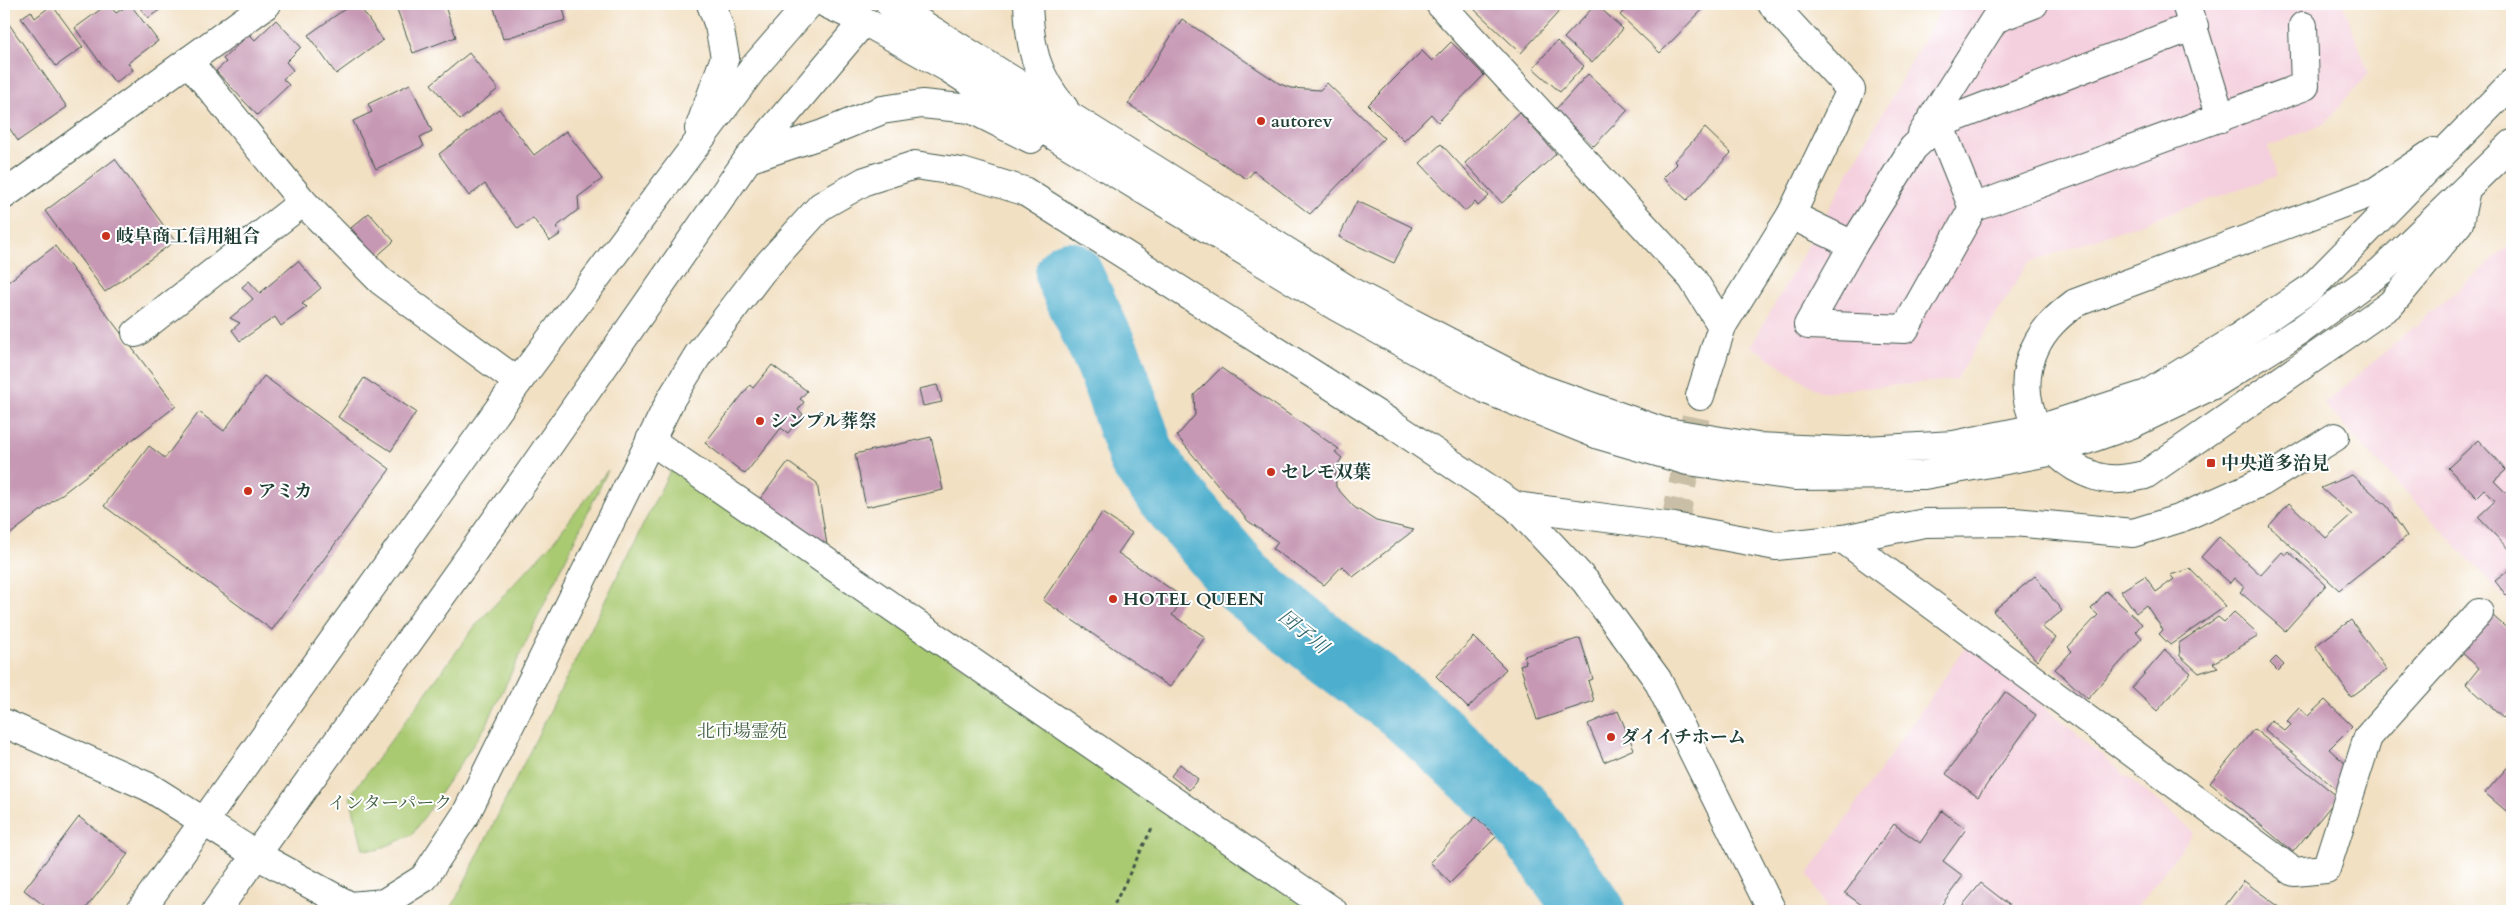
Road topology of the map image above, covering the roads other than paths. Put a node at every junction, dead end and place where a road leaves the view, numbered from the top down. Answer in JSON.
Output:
{"nodes":[{"id":1,"x":267,"y":4,"type":"edge"},
{"id":2,"x":711,"y":4,"type":"edge"},
{"id":3,"x":809,"y":4,"type":"edge"},
{"id":4,"x":827,"y":4,"type":"edge"},
{"id":5,"x":890,"y":4,"type":"edge"},
{"id":6,"x":1028,"y":4,"type":"edge"},
{"id":7,"x":1440,"y":4,"type":"edge"},
{"id":8,"x":1772,"y":4,"type":"edge"},
{"id":9,"x":2034,"y":4,"type":"edge"},
{"id":10,"x":872,"y":12,"type":"edge"},
{"id":11,"x":2190,"y":15,"type":"edge"},
{"id":12,"x":2303,"y":26,"type":"dead end"},
{"id":13,"x":188,"y":61,"type":"junction"},
{"id":14,"x":2512,"y":82,"type":"edge"},
{"id":15,"x":2221,"y":118,"type":"junction"},
{"id":16,"x":1939,"y":124,"type":"junction"},
{"id":17,"x":2471,"y":124,"type":"junction"},
{"id":18,"x":1067,"y":130,"type":"junction"},
{"id":19,"x":2512,"y":144,"type":"edge"},
{"id":20,"x":1913,"y":148,"type":"junction"},
{"id":21,"x":690,"y":154,"type":"junction"},
{"id":22,"x":748,"y":159,"type":"junction"},
{"id":23,"x":2466,"y":189,"type":"junction"},
{"id":24,"x":4,"y":195,"type":"edge"},
{"id":25,"x":303,"y":202,"type":"junction"},
{"id":26,"x":1974,"y":208,"type":"junction"},
{"id":27,"x":1791,"y":214,"type":"junction"},
{"id":28,"x":1853,"y":245,"type":"junction"},
{"id":29,"x":1722,"y":326,"type":"junction"},
{"id":30,"x":136,"y":334,"type":"dead end"},
{"id":31,"x":518,"y":382,"type":"junction"},
{"id":32,"x":1700,"y":396,"type":"tunnel mouth"},
{"id":33,"x":2038,"y":428,"type":"junction"},
{"id":34,"x":2335,"y":437,"type":"dead end"},
{"id":35,"x":650,"y":440,"type":"junction"},
{"id":36,"x":2055,"y":452,"type":"junction"},
{"id":37,"x":1515,"y":506,"type":"junction"},
{"id":38,"x":1843,"y":539,"type":"junction"},
{"id":39,"x":2479,"y":613,"type":"dead end"},
{"id":40,"x":4,"y":723,"type":"edge"},
{"id":41,"x":203,"y":821,"type":"junction"},
{"id":42,"x":255,"y":854,"type":"junction"},
{"id":43,"x":390,"y":909,"type":"edge"},
{"id":44,"x":140,"y":911,"type":"edge"},
{"id":45,"x":216,"y":911,"type":"edge"},
{"id":46,"x":1333,"y":911,"type":"edge"},
{"id":47,"x":1772,"y":911,"type":"edge"}],
"edges":[{"from":1,"to":13,"type":"main road"},
{"from":2,"to":21,"type":"main road"},
{"from":3,"to":21,"type":"main road"},
{"from":4,"to":10,"type":"main road"},
{"from":5,"to":18,"type":"main road"},
{"from":6,"to":18,"type":"main road"},
{"from":7,"to":29,"type":"main road"},
{"from":8,"to":27,"type":"main road"},
{"from":9,"to":20,"type":"main road"},
{"from":10,"to":18,"type":"main road"},
{"from":10,"to":22,"type":"main road"},
{"from":11,"to":15,"type":"main road"},
{"from":11,"to":16,"type":"main road"},
{"from":12,"to":15,"type":"main road"},
{"from":13,"to":24,"type":"main road"},
{"from":13,"to":25,"type":"main road"},
{"from":14,"to":17,"type":"main road"},
{"from":15,"to":26,"type":"main road"},
{"from":16,"to":20,"type":"main road"},
{"from":16,"to":26,"type":"main road"},
{"from":17,"to":33,"type":"main road"},
{"from":17,"to":33,"type":"main road"},
{"from":18,"to":22,"type":"main road"},
{"from":18,"to":33,"type":"main road"},
{"from":18,"to":36,"type":"main road"},
{"from":19,"to":23,"type":"main road"},
{"from":20,"to":28,"type":"main road"},
{"from":21,"to":31,"type":"main road"},
{"from":22,"to":42,"type":"main road"},
{"from":23,"to":36,"type":"main road"},
{"from":23,"to":36,"type":"main road"},
{"from":25,"to":30,"type":"main road"},
{"from":25,"to":31,"type":"main road"},
{"from":26,"to":28,"type":"main road"},
{"from":27,"to":28,"type":"main road"},
{"from":27,"to":29,"type":"main road"},
{"from":29,"to":32,"type":"main road"},
{"from":31,"to":41,"type":"main road"},
{"from":33,"to":36,"type":"main road"},
{"from":34,"to":38,"type":"main road"},
{"from":35,"to":37,"type":"main road"},
{"from":35,"to":43,"type":"main road"},
{"from":35,"to":46,"type":"main road"},
{"from":37,"to":38,"type":"main road"},
{"from":37,"to":47,"type":"main road"},
{"from":38,"to":39,"type":"main road"},
{"from":40,"to":41,"type":"main road"},
{"from":41,"to":42,"type":"main road"},
{"from":41,"to":44,"type":"main road"},
{"from":42,"to":43,"type":"main road"},
{"from":42,"to":45,"type":"main road"}]}
